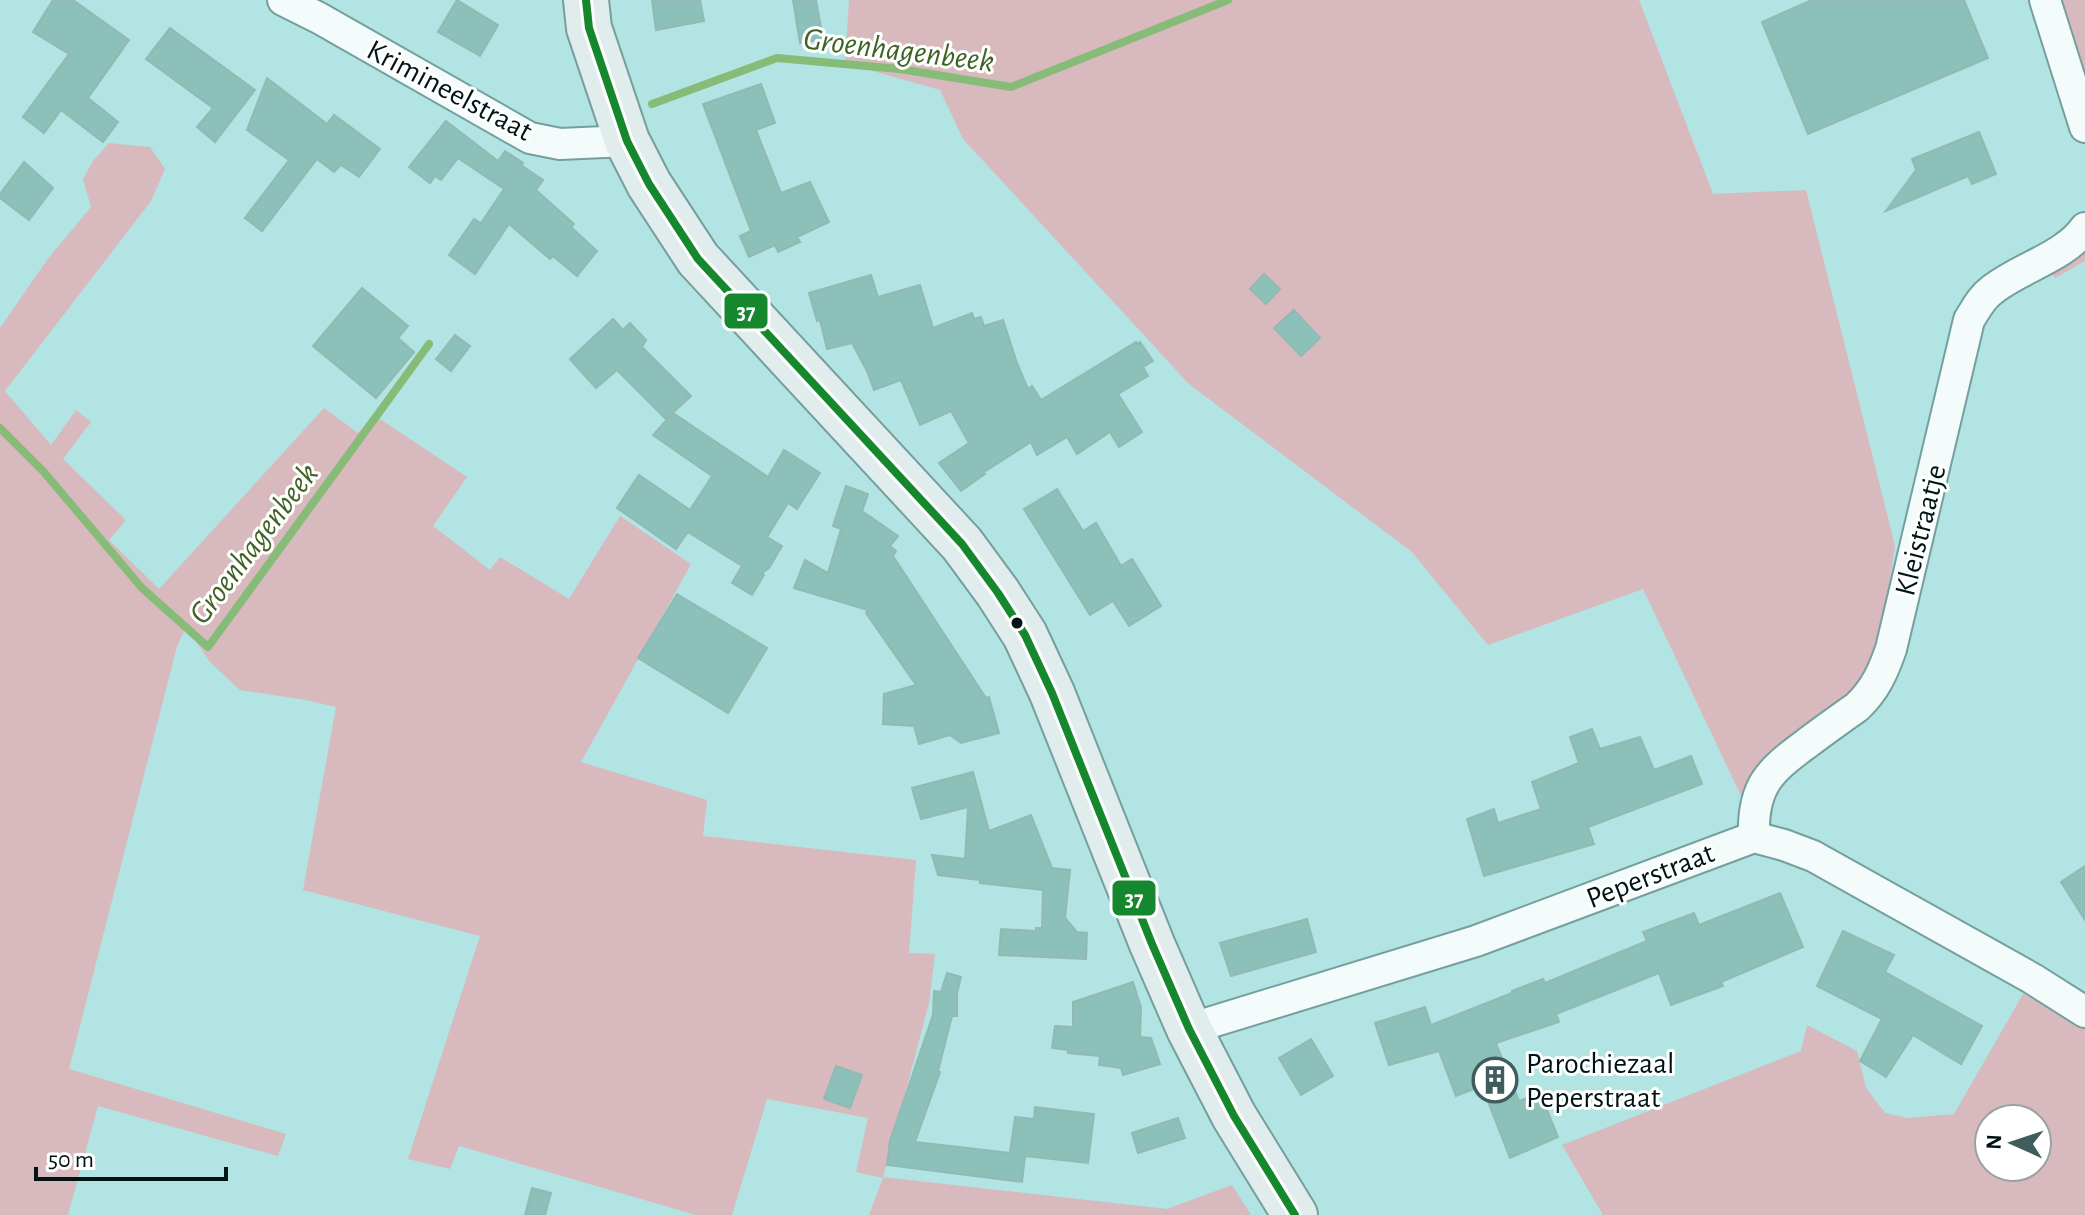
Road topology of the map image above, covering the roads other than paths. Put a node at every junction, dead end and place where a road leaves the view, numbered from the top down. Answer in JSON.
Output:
{"nodes":[{"id":1,"x":283,"y":0,"type":"edge"},
{"id":2,"x":586,"y":0,"type":"edge"},
{"id":3,"x":2045,"y":0,"type":"edge"},
{"id":4,"x":2085,"y":127,"type":"edge"},
{"id":5,"x":627,"y":141,"type":"junction"},
{"id":6,"x":2085,"y":228,"type":"edge"},
{"id":7,"x":1754,"y":837,"type":"junction"},
{"id":8,"x":2085,"y":1012,"type":"edge"},
{"id":9,"x":1189,"y":1029,"type":"junction"},
{"id":10,"x":1295,"y":1215,"type":"edge"}],
"edges":[{"from":1,"to":5,"type":"street","name":"Krimineelstraat"},
{"from":2,"to":5,"type":"main road"},
{"from":3,"to":4,"type":"street"},
{"from":5,"to":9,"type":"main road"},
{"from":6,"to":7,"type":"street","name":"Kleistraatje"},
{"from":7,"to":8,"type":"street","name":"Peperstraat"},
{"from":7,"to":9,"type":"street","name":"Peperstraat"},
{"from":9,"to":10,"type":"main road"}]}
